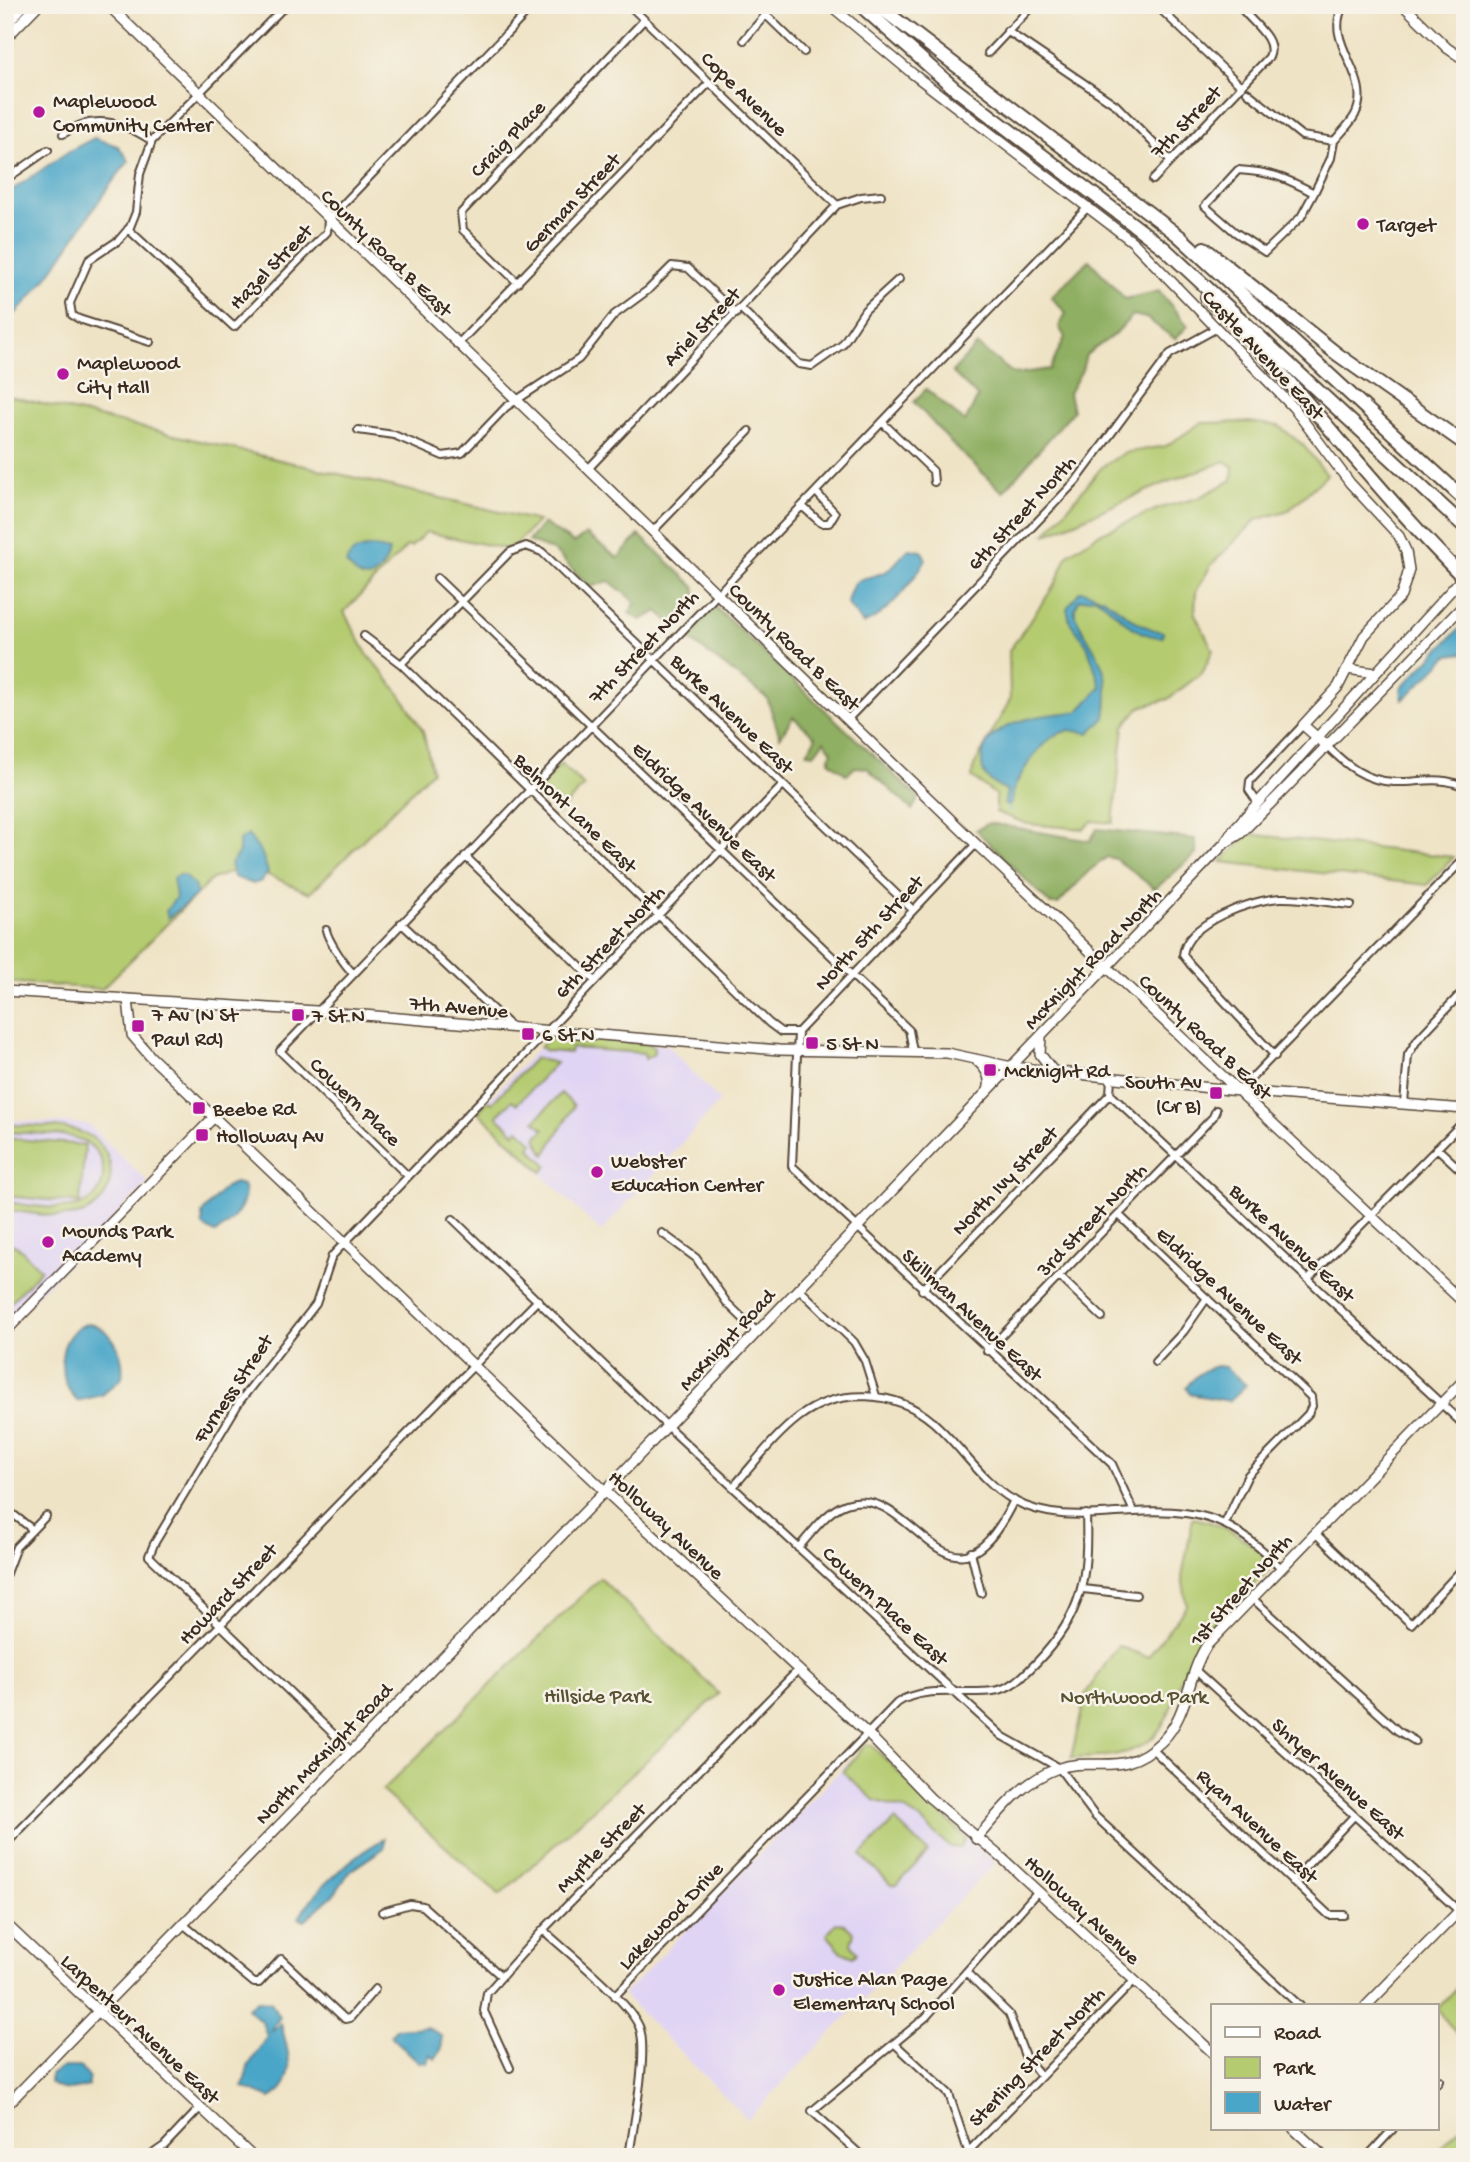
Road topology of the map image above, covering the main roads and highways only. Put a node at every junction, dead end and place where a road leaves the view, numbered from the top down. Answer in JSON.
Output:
{"nodes":[{"id":1,"x":860,"y":5,"type":"edge"},
{"id":2,"x":877,"y":5,"type":"edge"},
{"id":3,"x":1116,"y":185,"type":"junction"},
{"id":4,"x":1101,"y":199,"type":"junction"},
{"id":5,"x":1465,"y":444,"type":"edge"},
{"id":6,"x":1465,"y":500,"type":"edge"},
{"id":7,"x":1465,"y":527,"type":"edge"},
{"id":8,"x":1464,"y":577,"type":"edge"}],
"edges":[{"from":1,"to":4,"type":"highway"},
{"from":2,"to":3,"type":"highway"},
{"from":3,"to":5,"type":"highway"},
{"from":3,"to":6,"type":"highway"},
{"from":4,"to":7,"type":"highway"},
{"from":4,"to":8,"type":"highway"}]}
